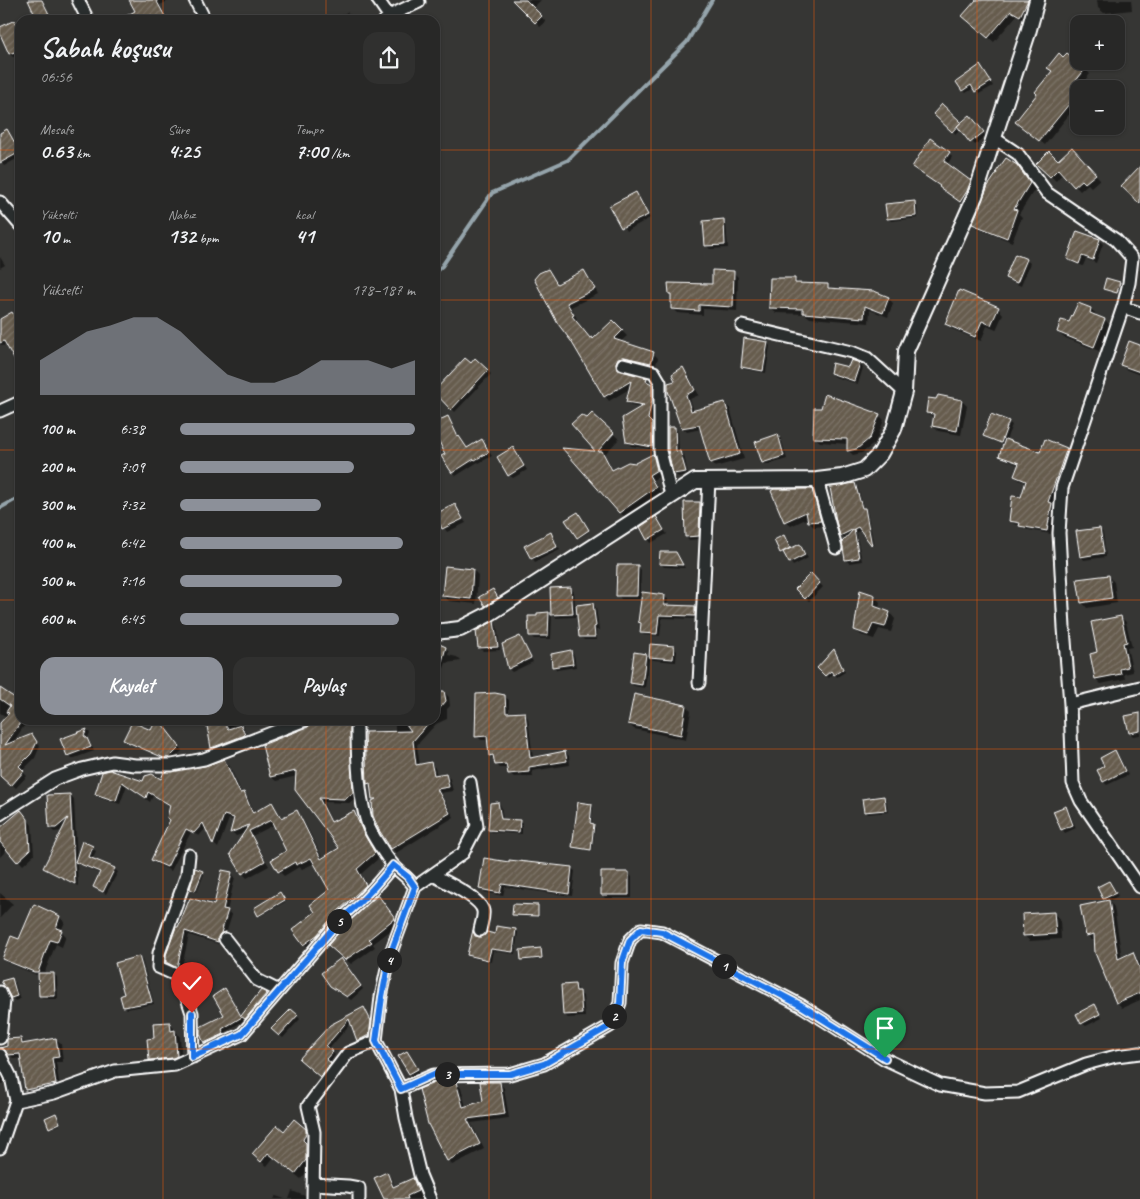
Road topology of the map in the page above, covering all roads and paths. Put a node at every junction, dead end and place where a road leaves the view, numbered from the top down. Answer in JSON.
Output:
{"nodes":[{"id":1,"x":78,"y":0,"type":"edge"},
{"id":2,"x":196,"y":0,"type":"edge"},
{"id":3,"x":378,"y":0,"type":"edge"},
{"id":4,"x":1037,"y":0,"type":"edge"},
{"id":5,"x":419,"y":2,"type":"dead end"},
{"id":6,"x":86,"y":15,"type":"edge"},
{"id":7,"x":203,"y":15,"type":"edge"},
{"id":8,"x":386,"y":15,"type":"edge"},
{"id":9,"x":393,"y":15,"type":"edge"},
{"id":10,"x":994,"y":138,"type":"junction"},
{"id":11,"x":0,"y":202,"type":"edge"},
{"id":12,"x":15,"y":219,"type":"edge"},
{"id":13,"x":1136,"y":255,"type":"edge"},
{"id":14,"x":1123,"y":307,"type":"junction"},
{"id":15,"x":1140,"y":313,"type":"edge"},
{"id":16,"x":742,"y":326,"type":"dead end"},
{"id":17,"x":623,"y":364,"type":"dead end"},
{"id":18,"x":904,"y":392,"type":"junction"},
{"id":19,"x":15,"y":404,"type":"edge"},
{"id":20,"x":0,"y":412,"type":"edge"},
{"id":21,"x":709,"y":480,"type":"junction"},
{"id":22,"x":817,"y":480,"type":"junction"},
{"id":23,"x":671,"y":495,"type":"junction"},
{"id":24,"x":836,"y":548,"type":"dead end"},
{"id":25,"x":440,"y":631,"type":"edge"},
{"id":26,"x":698,"y":683,"type":"dead end"},
{"id":27,"x":1140,"y":687,"type":"edge"},
{"id":28,"x":1070,"y":704,"type":"junction"},
{"id":29,"x":292,"y":725,"type":"edge"},
{"id":30,"x":357,"y":728,"type":"dead end"},
{"id":31,"x":470,"y":782,"type":"dead end"},
{"id":32,"x":0,"y":814,"type":"edge"},
{"id":33,"x":189,"y":855,"type":"dead end"},
{"id":34,"x":393,"y":865,"type":"junction"},
{"id":35,"x":433,"y":875,"type":"junction"},
{"id":36,"x":1140,"y":886,"type":"edge"},
{"id":37,"x":415,"y":887,"type":"junction"},
{"id":38,"x":480,"y":930,"type":"dead end"},
{"id":39,"x":225,"y":939,"type":"dead end"},
{"id":40,"x":279,"y":991,"type":"junction"},
{"id":41,"x":0,"y":992,"type":"edge"},
{"id":42,"x":0,"y":1038,"type":"edge"},
{"id":43,"x":376,"y":1041,"type":"junction"},
{"id":44,"x":1140,"y":1053,"type":"edge"},
{"id":45,"x":0,"y":1055,"type":"edge"},
{"id":46,"x":192,"y":1057,"type":"junction"},
{"id":47,"x":401,"y":1089,"type":"junction"},
{"id":48,"x":16,"y":1101,"type":"junction"},
{"id":49,"x":0,"y":1148,"type":"edge"},
{"id":50,"x":313,"y":1184,"type":"junction"},
{"id":51,"x":313,"y":1199,"type":"edge"},
{"id":52,"x":359,"y":1199,"type":"edge"},
{"id":53,"x":430,"y":1199,"type":"edge"}],
"edges":[{"from":1,"to":6,"type":"street"},
{"from":2,"to":7,"type":"street"},
{"from":3,"to":8,"type":"street"},
{"from":4,"to":10,"type":"street"},
{"from":5,"to":9,"type":"street"},
{"from":10,"to":13,"type":"street"},
{"from":10,"to":18,"type":"street"},
{"from":11,"to":12,"type":"street"},
{"from":13,"to":14,"type":"street"},
{"from":14,"to":15,"type":"street"},
{"from":14,"to":28,"type":"street"},
{"from":16,"to":18,"type":"street"},
{"from":17,"to":23,"type":"street"},
{"from":18,"to":22,"type":"street"},
{"from":19,"to":20,"type":"street"},
{"from":21,"to":22,"type":"street"},
{"from":21,"to":23,"type":"street"},
{"from":21,"to":26,"type":"street"},
{"from":22,"to":24,"type":"street"},
{"from":23,"to":25,"type":"street"},
{"from":27,"to":28,"type":"street"},
{"from":28,"to":36,"type":"street"},
{"from":29,"to":32,"type":"street"},
{"from":30,"to":34,"type":"street"},
{"from":31,"to":35,"type":"street"},
{"from":33,"to":46,"type":"street"},
{"from":34,"to":37,"type":"street"},
{"from":34,"to":40,"type":"street"},
{"from":35,"to":37,"type":"street"},
{"from":35,"to":38,"type":"street"},
{"from":37,"to":43,"type":"street"},
{"from":39,"to":40,"type":"street"},
{"from":40,"to":46,"type":"street"},
{"from":41,"to":42,"type":"street"},
{"from":43,"to":47,"type":"street"},
{"from":43,"to":50,"type":"street"},
{"from":44,"to":47,"type":"street"},
{"from":45,"to":48,"type":"street"},
{"from":46,"to":48,"type":"street"},
{"from":47,"to":53,"type":"street"},
{"from":48,"to":49,"type":"street"},
{"from":50,"to":51,"type":"street"},
{"from":50,"to":52,"type":"street"}]}
